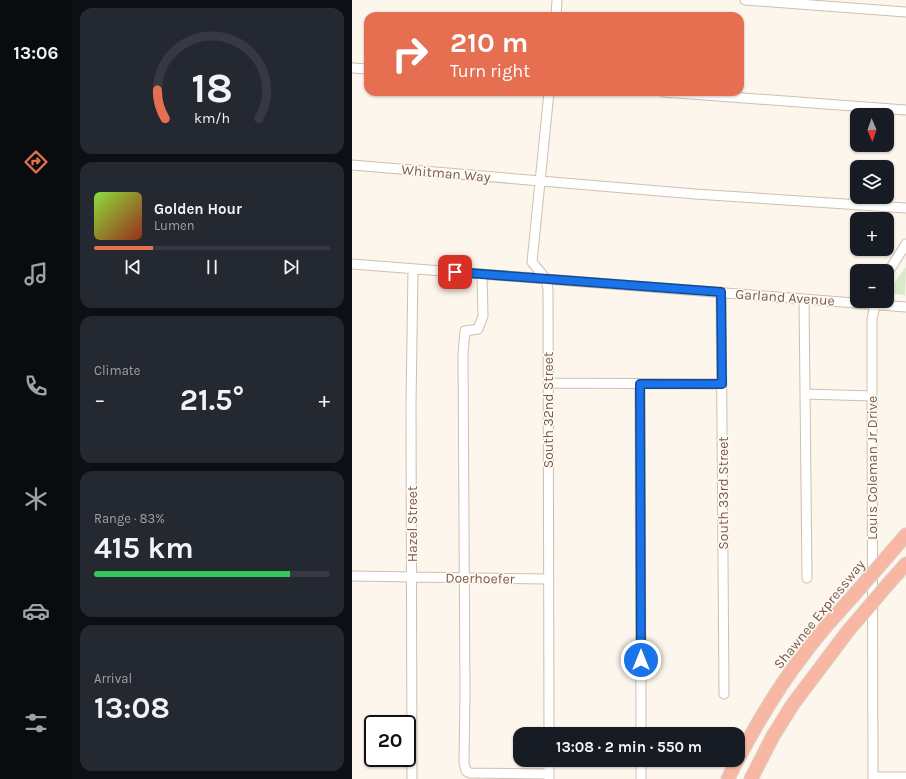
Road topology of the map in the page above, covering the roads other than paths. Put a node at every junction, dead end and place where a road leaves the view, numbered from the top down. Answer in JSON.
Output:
{"nodes":[{"id":1,"x":557,"y":0,"type":"edge"},
{"id":2,"x":745,"y":0,"type":"edge"},
{"id":3,"x":556,"y":12,"type":"edge"},
{"id":4,"x":906,"y":12,"type":"edge"},
{"id":5,"x":352,"y":68,"type":"edge"},
{"id":6,"x":364,"y":69,"type":"edge"},
{"id":7,"x":549,"y":96,"type":"edge"},
{"id":8,"x":718,"y":96,"type":"edge"},
{"id":9,"x":906,"y":110,"type":"edge"},
{"id":10,"x":352,"y":165,"type":"edge"},
{"id":11,"x":541,"y":180,"type":"junction"},
{"id":12,"x":906,"y":208,"type":"edge"},
{"id":13,"x":906,"y":244,"type":"edge"},
{"id":14,"x":352,"y":264,"type":"edge"},
{"id":15,"x":893,"y":264,"type":"edge"},
{"id":16,"x":413,"y":269,"type":"junction"},
{"id":17,"x":482,"y":274,"type":"junction"},
{"id":18,"x":546,"y":279,"type":"junction"},
{"id":19,"x":721,"y":292,"type":"junction"},
{"id":20,"x":804,"y":299,"type":"junction"},
{"id":21,"x":850,"y":302,"type":"edge"},
{"id":22,"x":894,"y":306,"type":"edge"},
{"id":23,"x":874,"y":308,"type":"edge"},
{"id":24,"x":906,"y":308,"type":"edge"},
{"id":25,"x":548,"y":383,"type":"junction"},
{"id":26,"x":640,"y":384,"type":"junction"},
{"id":27,"x":722,"y":384,"type":"junction"},
{"id":28,"x":805,"y":394,"type":"junction"},
{"id":29,"x":872,"y":396,"type":"junction"},
{"id":30,"x":906,"y":535,"type":"edge"},
{"id":31,"x":906,"y":564,"type":"edge"},
{"id":32,"x":352,"y":576,"type":"edge"},
{"id":33,"x":412,"y":577,"type":"junction"},
{"id":34,"x":464,"y":577,"type":"junction"},
{"id":35,"x":807,"y":578,"type":"dead end"},
{"id":36,"x":548,"y":579,"type":"junction"},
{"id":37,"x":724,"y":694,"type":"dead end"},
{"id":38,"x":549,"y":727,"type":"edge"},
{"id":39,"x":641,"y":727,"type":"edge"},
{"id":40,"x":745,"y":745,"type":"edge"},
{"id":41,"x":641,"y":767,"type":"edge"},
{"id":42,"x":734,"y":767,"type":"edge"},
{"id":43,"x":549,"y":777,"type":"edge"},
{"id":44,"x":906,"y":777,"type":"edge"},
{"id":45,"x":874,"y":778,"type":"edge"},
{"id":46,"x":412,"y":779,"type":"edge"},
{"id":47,"x":641,"y":779,"type":"edge"},
{"id":48,"x":728,"y":779,"type":"edge"},
{"id":49,"x":751,"y":779,"type":"edge"}],
"edges":[{"from":1,"to":3,"type":"street"},
{"from":2,"to":4,"type":"street"},
{"from":5,"to":6,"type":"street"},
{"from":7,"to":11,"type":"street"},
{"from":8,"to":9,"type":"street"},
{"from":10,"to":11,"type":"street","name":"Whitman Way"},
{"from":11,"to":12,"type":"street","name":"Whitman Way"},
{"from":11,"to":18,"type":"street"},
{"from":13,"to":15,"type":"street"},
{"from":14,"to":16,"type":"street","name":"Garland Avenue"},
{"from":16,"to":17,"type":"street","name":"Garland Avenue"},
{"from":16,"to":33,"type":"street","name":"Hazel Street"},
{"from":17,"to":18,"type":"street","name":"Garland Avenue"},
{"from":17,"to":34,"type":"street"},
{"from":18,"to":19,"type":"street","name":"Garland Avenue"},
{"from":18,"to":25,"type":"street","name":"South 32nd Street"},
{"from":19,"to":20,"type":"street","name":"Garland Avenue"},
{"from":19,"to":27,"type":"street","name":"South 33rd Street"},
{"from":20,"to":21,"type":"street","name":"Garland Avenue"},
{"from":20,"to":28,"type":"street"},
{"from":22,"to":24,"type":"street","name":"Garland Avenue"},
{"from":23,"to":29,"type":"street","name":"Louis Coleman Jr Drive"},
{"from":25,"to":26,"type":"street"},
{"from":25,"to":36,"type":"street","name":"South 32nd Street"},
{"from":26,"to":27,"type":"street"},
{"from":26,"to":39,"type":"street"},
{"from":27,"to":37,"type":"street","name":"South 33rd Street"},
{"from":28,"to":29,"type":"street"},
{"from":28,"to":35,"type":"street"},
{"from":29,"to":45,"type":"street","name":"Louis Coleman Jr Drive"},
{"from":30,"to":40,"type":"highway","name":"Shawnee Expressway","bridge":true},
{"from":31,"to":49,"type":"highway","bridge":true},
{"from":32,"to":33,"type":"street","name":"Doerhoefer"},
{"from":33,"to":34,"type":"street","name":"Doerhoefer"},
{"from":33,"to":46,"type":"street","name":"Hazel Street"},
{"from":34,"to":36,"type":"street","name":"Doerhoefer"},
{"from":34,"to":43,"type":"street"},
{"from":36,"to":38,"type":"street","name":"South 32nd Street"},
{"from":41,"to":47,"type":"street"},
{"from":42,"to":48,"type":"highway","name":"Shawnee Expressway"},
{"from":44,"to":45,"type":"street"}]}
